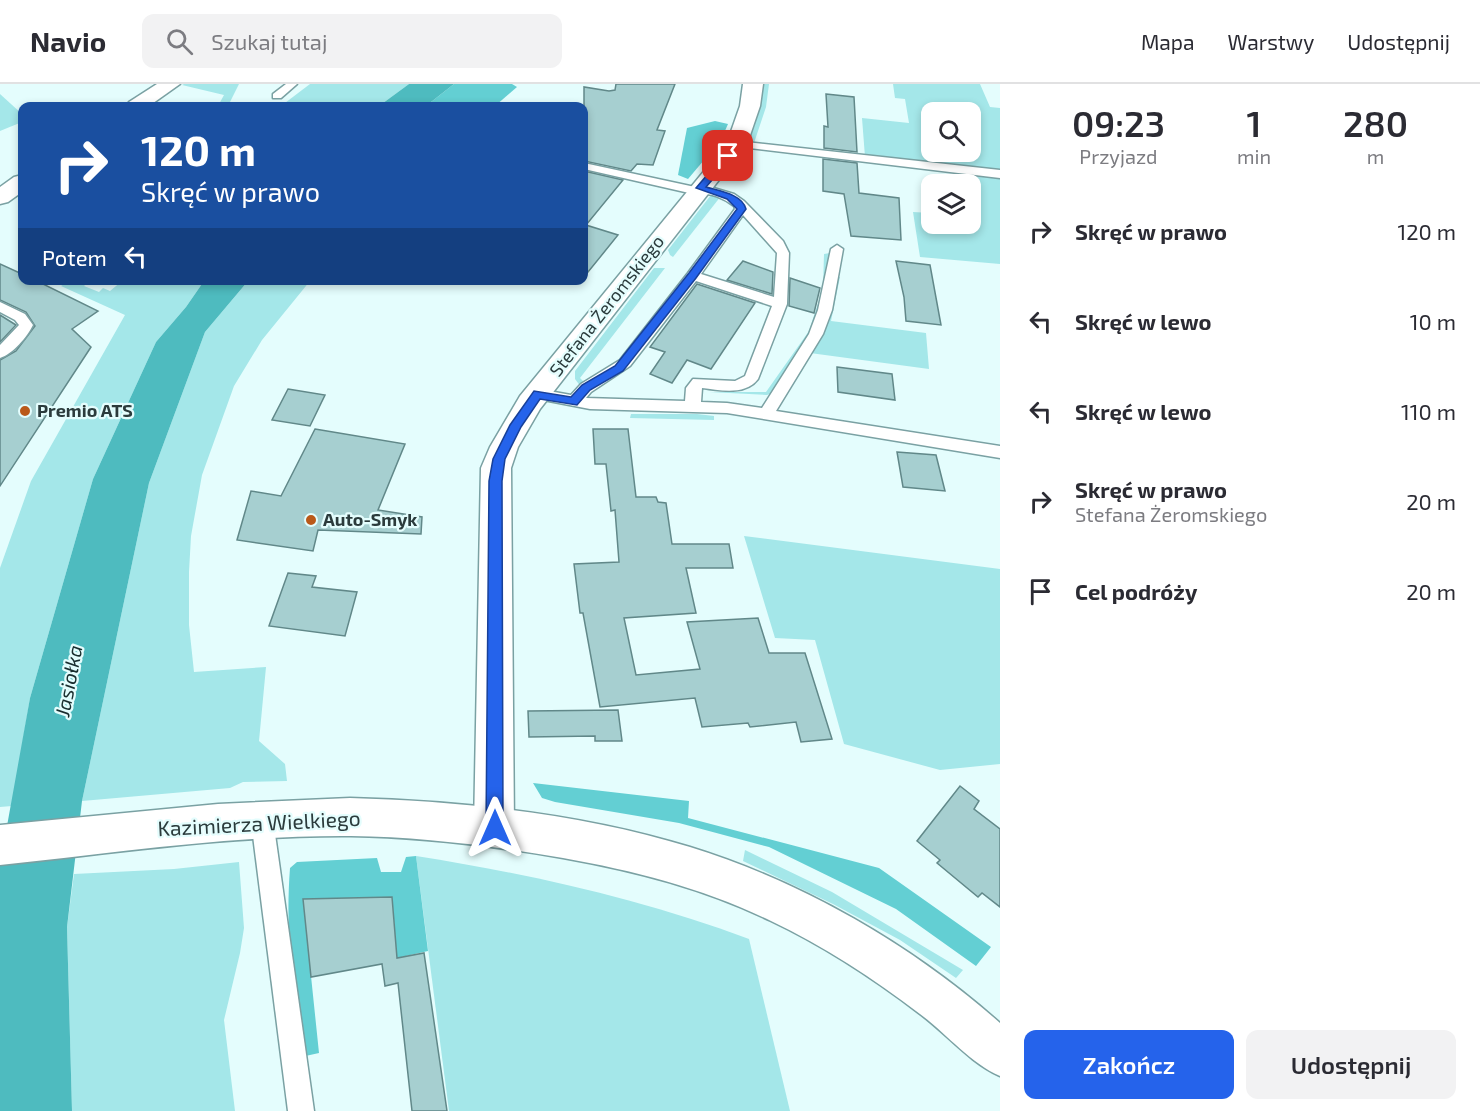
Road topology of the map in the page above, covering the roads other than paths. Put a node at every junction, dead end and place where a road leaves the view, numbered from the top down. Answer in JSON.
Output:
{"nodes":[{"id":1,"x":170,"y":84,"type":"edge"},
{"id":2,"x":292,"y":84,"type":"edge"},
{"id":3,"x":753,"y":84,"type":"edge"},
{"id":4,"x":277,"y":96,"type":"dead end"},
{"id":5,"x":142,"y":102,"type":"edge"},
{"id":6,"x":738,"y":144,"type":"junction"},
{"id":7,"x":588,"y":167,"type":"edge"},
{"id":8,"x":1000,"y":174,"type":"edge"},
{"id":9,"x":18,"y":185,"type":"edge"},
{"id":10,"x":699,"y":189,"type":"junction"},
{"id":11,"x":0,"y":197,"type":"edge"},
{"id":12,"x":740,"y":204,"type":"junction"},
{"id":13,"x":837,"y":249,"type":"dead end"},
{"id":14,"x":693,"y":276,"type":"junction"},
{"id":15,"x":780,"y":304,"type":"junction"},
{"id":16,"x":0,"y":306,"type":"edge"},
{"id":17,"x":0,"y":353,"type":"edge"},
{"id":18,"x":538,"y":394,"type":"junction"},
{"id":19,"x":573,"y":402,"type":"junction"},
{"id":20,"x":693,"y":406,"type":"junction"},
{"id":21,"x":767,"y":413,"type":"junction"},
{"id":22,"x":1000,"y":452,"type":"edge"},
{"id":23,"x":262,"y":820,"type":"junction"},
{"id":24,"x":495,"y":828,"type":"junction"},
{"id":25,"x":0,"y":845,"type":"edge"},
{"id":26,"x":1000,"y":1053,"type":"edge"},
{"id":27,"x":301,"y":1111,"type":"edge"}],
"edges":[{"from":1,"to":5,"type":"street"},
{"from":2,"to":4,"type":"lane"},
{"from":3,"to":6,"type":"street","name":"Stefana Żeromskiego"},
{"from":6,"to":8,"type":"lane"},
{"from":6,"to":10,"type":"street","name":"Stefana Żeromskiego"},
{"from":7,"to":10,"type":"lane"},
{"from":9,"to":11,"type":"street"},
{"from":10,"to":12,"type":"lane"},
{"from":10,"to":18,"type":"street","name":"Stefana Żeromskiego"},
{"from":12,"to":14,"type":"lane"},
{"from":12,"to":15,"type":"lane"},
{"from":13,"to":21,"type":"lane"},
{"from":14,"to":15,"type":"lane"},
{"from":14,"to":19,"type":"lane"},
{"from":15,"to":20,"type":"lane"},
{"from":16,"to":17,"type":"lane"},
{"from":18,"to":19,"type":"lane"},
{"from":18,"to":24,"type":"street","name":"Stefana Żeromskiego"},
{"from":19,"to":20,"type":"lane"},
{"from":20,"to":21,"type":"lane"},
{"from":21,"to":22,"type":"lane"},
{"from":23,"to":24,"type":"street","name":"Kazimierza Wielkiego"},
{"from":23,"to":25,"type":"street","name":"Kazimierza Wielkiego"},
{"from":23,"to":27,"type":"lane"},
{"from":24,"to":26,"type":"street","name":"Kazimierza Wielkiego"}]}
